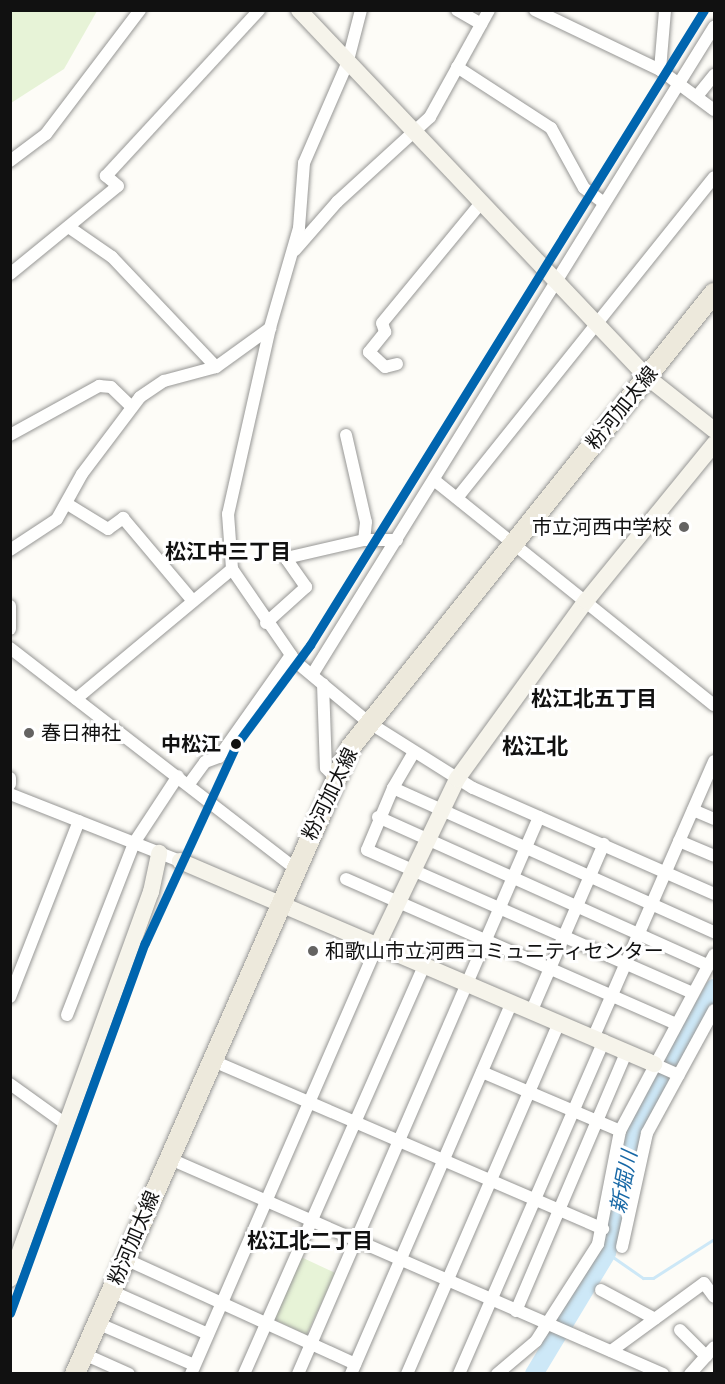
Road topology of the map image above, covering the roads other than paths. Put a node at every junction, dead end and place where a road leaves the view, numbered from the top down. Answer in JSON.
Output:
{"nodes":[{"id":1,"x":140,"y":10,"type":"edge"},
{"id":2,"x":259,"y":10,"type":"edge"},
{"id":3,"x":299,"y":10,"type":"edge"},
{"id":4,"x":361,"y":10,"type":"edge"},
{"id":5,"x":457,"y":10,"type":"edge"},
{"id":6,"x":489,"y":10,"type":"edge"},
{"id":7,"x":535,"y":10,"type":"edge"},
{"id":8,"x":665,"y":10,"type":"edge"},
{"id":9,"x":480,"y":24,"type":"junction"},
{"id":10,"x":714,"y":27,"type":"edge"},
{"id":11,"x":347,"y":64,"type":"junction"},
{"id":12,"x":457,"y":67,"type":"junction"},
{"id":13,"x":660,"y":70,"type":"junction"},
{"id":14,"x":714,"y":75,"type":"edge"},
{"id":15,"x":679,"y":85,"type":"junction"},
{"id":16,"x":698,"y":95,"type":"junction"},
{"id":17,"x":714,"y":110,"type":"edge"},
{"id":18,"x":415,"y":134,"type":"junction"},
{"id":19,"x":10,"y":161,"type":"edge"},
{"id":20,"x":714,"y":177,"type":"edge"},
{"id":21,"x":604,"y":203,"type":"junction"},
{"id":22,"x":480,"y":204,"type":"junction"},
{"id":23,"x":70,"y":228,"type":"junction"},
{"id":24,"x":292,"y":253,"type":"junction"},
{"id":25,"x":10,"y":274,"type":"edge"},
{"id":26,"x":554,"y":282,"type":"junction"},
{"id":27,"x":714,"y":293,"type":"edge"},
{"id":28,"x":596,"y":323,"type":"junction"},
{"id":29,"x":270,"y":328,"type":"junction"},
{"id":30,"x":397,"y":364,"type":"dead end"},
{"id":31,"x":216,"y":367,"type":"junction"},
{"id":32,"x":647,"y":377,"type":"junction"},
{"id":33,"x":131,"y":406,"type":"junction"},
{"id":34,"x":714,"y":430,"type":"edge"},
{"id":35,"x":10,"y":435,"type":"edge"},
{"id":36,"x":346,"y":435,"type":"dead end"},
{"id":37,"x":714,"y":444,"type":"edge"},
{"id":38,"x":434,"y":480,"type":"junction"},
{"id":39,"x":457,"y":498,"type":"junction"},
{"id":40,"x":69,"y":505,"type":"junction"},
{"id":41,"x":364,"y":540,"type":"junction"},
{"id":42,"x":397,"y":540,"type":"junction"},
{"id":43,"x":514,"y":544,"type":"junction"},
{"id":44,"x":10,"y":550,"type":"edge"},
{"id":45,"x":232,"y":569,"type":"junction"},
{"id":46,"x":192,"y":600,"type":"junction"},
{"id":47,"x":586,"y":601,"type":"junction"},
{"id":48,"x":10,"y":606,"type":"edge"},
{"id":49,"x":266,"y":623,"type":"junction"},
{"id":50,"x":10,"y":629,"type":"edge"},
{"id":51,"x":10,"y":648,"type":"edge"},
{"id":52,"x":291,"y":655,"type":"junction"},
{"id":53,"x":312,"y":675,"type":"junction"},
{"id":54,"x":323,"y":684,"type":"junction"},
{"id":55,"x":76,"y":699,"type":"junction"},
{"id":56,"x":714,"y":705,"type":"edge"},
{"id":57,"x":368,"y":722,"type":"junction"},
{"id":58,"x":414,"y":752,"type":"junction"},
{"id":59,"x":714,"y":761,"type":"edge"},
{"id":60,"x":178,"y":776,"type":"junction"},
{"id":61,"x":335,"y":777,"type":"junction"},
{"id":62,"x":10,"y":778,"type":"edge"},
{"id":63,"x":457,"y":779,"type":"junction"},
{"id":64,"x":710,"y":781,"type":"edge"},
{"id":65,"x":10,"y":784,"type":"edge"},
{"id":66,"x":189,"y":784,"type":"junction"},
{"id":67,"x":393,"y":788,"type":"junction"},
{"id":68,"x":10,"y":794,"type":"edge"},
{"id":69,"x":693,"y":810,"type":"junction"},
{"id":70,"x":440,"y":812,"type":"junction"},
{"id":71,"x":378,"y":817,"type":"junction"},
{"id":72,"x":539,"y":817,"type":"junction"},
{"id":73,"x":714,"y":819,"type":"edge"},
{"id":74,"x":79,"y":821,"type":"junction"},
{"id":75,"x":425,"y":840,"type":"junction"},
{"id":76,"x":679,"y":841,"type":"junction"},
{"id":77,"x":134,"y":843,"type":"junction"},
{"id":78,"x":604,"y":844,"type":"junction"},
{"id":79,"x":525,"y":849,"type":"junction"},
{"id":80,"x":159,"y":853,"type":"junction"},
{"id":81,"x":714,"y":856,"type":"edge"},
{"id":82,"x":180,"y":861,"type":"joint"},
{"id":83,"x":295,"y":868,"type":"junction"},
{"id":84,"x":411,"y":870,"type":"junction"},
{"id":85,"x":665,"y":870,"type":"junction"},
{"id":86,"x":590,"y":877,"type":"junction"},
{"id":87,"x":346,"y":879,"type":"dead end"},
{"id":88,"x":512,"y":879,"type":"junction"},
{"id":89,"x":714,"y":894,"type":"edge"},
{"id":90,"x":280,"y":901,"type":"junction"},
{"id":91,"x":397,"y":902,"type":"junction"},
{"id":92,"x":650,"y":903,"type":"junction"},
{"id":93,"x":577,"y":906,"type":"junction"},
{"id":94,"x":498,"y":909,"type":"junction"},
{"id":95,"x":637,"y":933,"type":"junction"},
{"id":96,"x":714,"y":933,"type":"edge"},
{"id":97,"x":564,"y":936,"type":"junction"},
{"id":98,"x":485,"y":940,"type":"junction"},
{"id":99,"x":379,"y":942,"type":"junction"},
{"id":100,"x":711,"y":960,"type":"edge"},
{"id":101,"x":424,"y":963,"type":"junction"},
{"id":102,"x":623,"y":964,"type":"junction"},
{"id":103,"x":549,"y":969,"type":"junction"},
{"id":104,"x":467,"y":982,"type":"junction"},
{"id":105,"x":692,"y":993,"type":"junction"},
{"id":106,"x":610,"y":995,"type":"junction"},
{"id":107,"x":10,"y":997,"type":"edge"},
{"id":108,"x":512,"y":1002,"type":"junction"},
{"id":109,"x":532,"y":1010,"type":"junction"},
{"id":110,"x":714,"y":1010,"type":"edge"},
{"id":111,"x":67,"y":1016,"type":"dead end"},
{"id":112,"x":559,"y":1022,"type":"junction"},
{"id":113,"x":676,"y":1024,"type":"junction"},
{"id":114,"x":599,"y":1038,"type":"junction"},
{"id":115,"x":627,"y":1051,"type":"junction"},
{"id":116,"x":211,"y":1060,"type":"junction"},
{"id":117,"x":654,"y":1064,"type":"junction"},
{"id":118,"x":482,"y":1072,"type":"junction"},
{"id":119,"x":679,"y":1075,"type":"junction"},
{"id":120,"x":10,"y":1084,"type":"edge"},
{"id":121,"x":528,"y":1091,"type":"junction"},
{"id":122,"x":308,"y":1104,"type":"junction"},
{"id":123,"x":573,"y":1111,"type":"junction"},
{"id":124,"x":598,"y":1121,"type":"junction"},
{"id":125,"x":354,"y":1123,"type":"junction"},
{"id":126,"x":67,"y":1125,"type":"junction"},
{"id":127,"x":620,"y":1131,"type":"junction"},
{"id":128,"x":397,"y":1141,"type":"junction"},
{"id":129,"x":168,"y":1158,"type":"junction"},
{"id":130,"x":443,"y":1161,"type":"junction"},
{"id":131,"x":489,"y":1180,"type":"junction"},
{"id":132,"x":533,"y":1200,"type":"junction"},
{"id":133,"x":266,"y":1202,"type":"junction"},
{"id":134,"x":560,"y":1211,"type":"junction"},
{"id":135,"x":311,"y":1222,"type":"junction"},
{"id":136,"x":603,"y":1229,"type":"junction"},
{"id":137,"x":355,"y":1242,"type":"junction"},
{"id":138,"x":622,"y":1246,"type":"dead end"},
{"id":139,"x":125,"y":1259,"type":"junction"},
{"id":140,"x":400,"y":1260,"type":"junction"},
{"id":141,"x":10,"y":1280,"type":"edge"},
{"id":142,"x":446,"y":1281,"type":"junction"},
{"id":143,"x":601,"y":1290,"type":"dead end"},
{"id":144,"x":111,"y":1291,"type":"junction"},
{"id":145,"x":714,"y":1294,"type":"edge"},
{"id":146,"x":490,"y":1299,"type":"junction"},
{"id":147,"x":221,"y":1304,"type":"junction"},
{"id":148,"x":516,"y":1311,"type":"junction"},
{"id":149,"x":655,"y":1319,"type":"junction"},
{"id":150,"x":98,"y":1323,"type":"junction"},
{"id":151,"x":266,"y":1324,"type":"junction"},
{"id":152,"x":549,"y":1325,"type":"junction"},
{"id":153,"x":680,"y":1330,"type":"dead end"},
{"id":154,"x":208,"y":1334,"type":"junction"},
{"id":155,"x":310,"y":1344,"type":"junction"},
{"id":156,"x":611,"y":1351,"type":"junction"},
{"id":157,"x":710,"y":1351,"type":"edge"},
{"id":158,"x":84,"y":1354,"type":"junction"},
{"id":159,"x":193,"y":1369,"type":"edge"},
{"id":160,"x":353,"y":1369,"type":"edge"},
{"id":161,"x":500,"y":1373,"type":"edge"},
{"id":162,"x":658,"y":1373,"type":"edge"},
{"id":163,"x":75,"y":1374,"type":"edge"},
{"id":164,"x":129,"y":1374,"type":"edge"},
{"id":165,"x":244,"y":1374,"type":"edge"},
{"id":166,"x":298,"y":1374,"type":"edge"},
{"id":167,"x":407,"y":1374,"type":"edge"},
{"id":168,"x":459,"y":1374,"type":"edge"},
{"id":169,"x":690,"y":1374,"type":"edge"}],
"edges":[{"from":1,"to":19,"type":"street"},
{"from":2,"to":23,"type":"street"},
{"from":3,"to":11,"type":"street"},
{"from":4,"to":11,"type":"street"},
{"from":5,"to":9,"type":"street"},
{"from":6,"to":9,"type":"street"},
{"from":7,"to":13,"type":"street"},
{"from":8,"to":13,"type":"street"},
{"from":9,"to":12,"type":"street"},
{"from":10,"to":15,"type":"street"},
{"from":11,"to":18,"type":"street"},
{"from":11,"to":24,"type":"street"},
{"from":12,"to":18,"type":"street"},
{"from":12,"to":21,"type":"street"},
{"from":13,"to":15,"type":"street"},
{"from":14,"to":16,"type":"street"},
{"from":15,"to":16,"type":"street"},
{"from":15,"to":21,"type":"street"},
{"from":16,"to":17,"type":"street"},
{"from":18,"to":22,"type":"street"},
{"from":18,"to":24,"type":"street"},
{"from":20,"to":28,"type":"street"},
{"from":21,"to":26,"type":"street"},
{"from":22,"to":26,"type":"street"},
{"from":22,"to":30,"type":"street"},
{"from":23,"to":25,"type":"street"},
{"from":23,"to":31,"type":"street"},
{"from":24,"to":29,"type":"street"},
{"from":26,"to":28,"type":"street"},
{"from":26,"to":38,"type":"street"},
{"from":27,"to":32,"type":"main road","name":"粉河加太線"},
{"from":28,"to":32,"type":"street"},
{"from":28,"to":39,"type":"street"},
{"from":29,"to":31,"type":"street"},
{"from":29,"to":45,"type":"street"},
{"from":31,"to":33,"type":"street"},
{"from":32,"to":34,"type":"street"},
{"from":32,"to":43,"type":"main road","name":"粉河加太線"},
{"from":33,"to":35,"type":"street"},
{"from":33,"to":40,"type":"street"},
{"from":36,"to":41,"type":"street"},
{"from":37,"to":47,"type":"street"},
{"from":38,"to":39,"type":"street"},
{"from":38,"to":42,"type":"street"},
{"from":39,"to":43,"type":"street"},
{"from":40,"to":44,"type":"street"},
{"from":40,"to":46,"type":"street"},
{"from":41,"to":42,"type":"street"},
{"from":41,"to":49,"type":"street"},
{"from":42,"to":53,"type":"street"},
{"from":43,"to":47,"type":"street"},
{"from":43,"to":57,"type":"main road","name":"粉河加太線"},
{"from":45,"to":46,"type":"street"},
{"from":45,"to":49,"type":"street"},
{"from":46,"to":55,"type":"street"},
{"from":47,"to":56,"type":"street"},
{"from":47,"to":63,"type":"street"},
{"from":48,"to":50,"type":"street"},
{"from":49,"to":52,"type":"street"},
{"from":51,"to":55,"type":"street"},
{"from":52,"to":53,"type":"street"},
{"from":52,"to":66,"type":"street"},
{"from":53,"to":54,"type":"street"},
{"from":54,"to":57,"type":"street"},
{"from":54,"to":61,"type":"street"},
{"from":55,"to":60,"type":"street"},
{"from":57,"to":58,"type":"street"},
{"from":57,"to":61,"type":"main road","name":"粉河加太線"},
{"from":58,"to":63,"type":"street"},
{"from":58,"to":67,"type":"street"},
{"from":59,"to":64,"type":"street"},
{"from":60,"to":66,"type":"street"},
{"from":60,"to":77,"type":"street"},
{"from":61,"to":83,"type":"main road","name":"粉河加太線"},
{"from":62,"to":65,"type":"street"},
{"from":63,"to":70,"type":"street"},
{"from":63,"to":72,"type":"street"},
{"from":64,"to":69,"type":"street"},
{"from":66,"to":83,"type":"street"},
{"from":67,"to":70,"type":"street"},
{"from":67,"to":71,"type":"street"},
{"from":68,"to":74,"type":"street"},
{"from":69,"to":73,"type":"street"},
{"from":69,"to":76,"type":"street"},
{"from":70,"to":75,"type":"street"},
{"from":70,"to":79,"type":"street"},
{"from":71,"to":75,"type":"street"},
{"from":71,"to":84,"type":"street"},
{"from":72,"to":78,"type":"street"},
{"from":72,"to":79,"type":"street"},
{"from":74,"to":77,"type":"street"},
{"from":74,"to":107,"type":"street"},
{"from":75,"to":84,"type":"street"},
{"from":75,"to":88,"type":"street"},
{"from":76,"to":81,"type":"street"},
{"from":76,"to":85,"type":"street"},
{"from":77,"to":80,"type":"street"},
{"from":77,"to":111,"type":"street"},
{"from":78,"to":85,"type":"street"},
{"from":78,"to":86,"type":"street"},
{"from":79,"to":86,"type":"street"},
{"from":79,"to":88,"type":"street"},
{"from":80,"to":82,"type":"street"},
{"from":80,"to":126,"type":"street"},
{"from":82,"to":90,"type":"street"},
{"from":83,"to":90,"type":"main road","name":"粉河加太線"},
{"from":84,"to":91,"type":"street"},
{"from":84,"to":94,"type":"street"},
{"from":85,"to":89,"type":"street"},
{"from":85,"to":92,"type":"street"},
{"from":86,"to":92,"type":"street"},
{"from":86,"to":93,"type":"street"},
{"from":87,"to":91,"type":"street"},
{"from":88,"to":93,"type":"street"},
{"from":88,"to":94,"type":"street"},
{"from":90,"to":99,"type":"street"},
{"from":90,"to":116,"type":"main road","name":"粉河加太線"},
{"from":91,"to":98,"type":"street"},
{"from":91,"to":99,"type":"street"},
{"from":92,"to":95,"type":"street"},
{"from":92,"to":96,"type":"street"},
{"from":93,"to":95,"type":"street"},
{"from":93,"to":97,"type":"street"},
{"from":94,"to":97,"type":"street"},
{"from":94,"to":98,"type":"street"},
{"from":95,"to":100,"type":"street"},
{"from":95,"to":102,"type":"street"},
{"from":97,"to":102,"type":"street"},
{"from":97,"to":103,"type":"street"},
{"from":98,"to":103,"type":"street"},
{"from":98,"to":104,"type":"street"},
{"from":99,"to":101,"type":"street"},
{"from":99,"to":122,"type":"street"},
{"from":100,"to":105,"type":"street"},
{"from":101,"to":104,"type":"street"},
{"from":101,"to":125,"type":"street"},
{"from":102,"to":105,"type":"street"},
{"from":102,"to":106,"type":"street"},
{"from":103,"to":106,"type":"street"},
{"from":103,"to":109,"type":"street"},
{"from":104,"to":108,"type":"street"},
{"from":104,"to":128,"type":"street"},
{"from":105,"to":113,"type":"street"},
{"from":106,"to":113,"type":"street"},
{"from":106,"to":114,"type":"street"},
{"from":108,"to":109,"type":"street"},
{"from":108,"to":118,"type":"street"},
{"from":109,"to":112,"type":"street"},
{"from":110,"to":119,"type":"street"},
{"from":112,"to":114,"type":"street"},
{"from":112,"to":121,"type":"street"},
{"from":113,"to":117,"type":"street"},
{"from":114,"to":115,"type":"street"},
{"from":114,"to":123,"type":"street"},
{"from":115,"to":117,"type":"street"},
{"from":115,"to":124,"type":"street"},
{"from":116,"to":122,"type":"street"},
{"from":116,"to":129,"type":"main road","name":"粉河加太線"},
{"from":117,"to":119,"type":"street"},
{"from":117,"to":127,"type":"street"},
{"from":118,"to":121,"type":"street"},
{"from":118,"to":130,"type":"street"},
{"from":119,"to":138,"type":"street"},
{"from":120,"to":126,"type":"street"},
{"from":121,"to":123,"type":"street"},
{"from":121,"to":131,"type":"street"},
{"from":122,"to":125,"type":"street"},
{"from":122,"to":133,"type":"street"},
{"from":123,"to":124,"type":"street"},
{"from":123,"to":132,"type":"street"},
{"from":124,"to":127,"type":"street"},
{"from":124,"to":134,"type":"street"},
{"from":125,"to":128,"type":"street"},
{"from":125,"to":135,"type":"street"},
{"from":126,"to":141,"type":"street"},
{"from":127,"to":136,"type":"street"},
{"from":128,"to":130,"type":"street"},
{"from":128,"to":137,"type":"street"},
{"from":129,"to":133,"type":"street"},
{"from":129,"to":139,"type":"main road","name":"粉河加太線"},
{"from":130,"to":131,"type":"street"},
{"from":130,"to":140,"type":"street"},
{"from":131,"to":132,"type":"street"},
{"from":131,"to":142,"type":"street"},
{"from":132,"to":134,"type":"street"},
{"from":132,"to":146,"type":"street"},
{"from":133,"to":135,"type":"street"},
{"from":133,"to":147,"type":"street"},
{"from":134,"to":136,"type":"street"},
{"from":134,"to":148,"type":"street"},
{"from":135,"to":137,"type":"street"},
{"from":135,"to":151,"type":"street"},
{"from":136,"to":152,"type":"street"},
{"from":137,"to":140,"type":"street"},
{"from":137,"to":155,"type":"street"},
{"from":139,"to":144,"type":"main road","name":"粉河加太線"},
{"from":139,"to":147,"type":"street"},
{"from":140,"to":142,"type":"street"},
{"from":140,"to":160,"type":"street"},
{"from":142,"to":146,"type":"street"},
{"from":142,"to":167,"type":"street"},
{"from":143,"to":149,"type":"street"},
{"from":144,"to":150,"type":"main road","name":"粉河加太線"},
{"from":144,"to":154,"type":"street"},
{"from":145,"to":149,"type":"street"},
{"from":146,"to":148,"type":"street"},
{"from":146,"to":168,"type":"street"},
{"from":147,"to":151,"type":"street"},
{"from":147,"to":154,"type":"street"},
{"from":148,"to":152,"type":"street"},
{"from":149,"to":156,"type":"street"},
{"from":150,"to":158,"type":"main road","name":"粉河加太線"},
{"from":150,"to":159,"type":"street"},
{"from":151,"to":155,"type":"street"},
{"from":151,"to":165,"type":"street"},
{"from":152,"to":156,"type":"street"},
{"from":152,"to":161,"type":"street"},
{"from":153,"to":157,"type":"street"},
{"from":154,"to":159,"type":"street"},
{"from":155,"to":160,"type":"street"},
{"from":155,"to":166,"type":"street"},
{"from":156,"to":162,"type":"street"},
{"from":157,"to":169,"type":"street"},
{"from":158,"to":163,"type":"main road","name":"粉河加太線"},
{"from":158,"to":164,"type":"street"}]}
